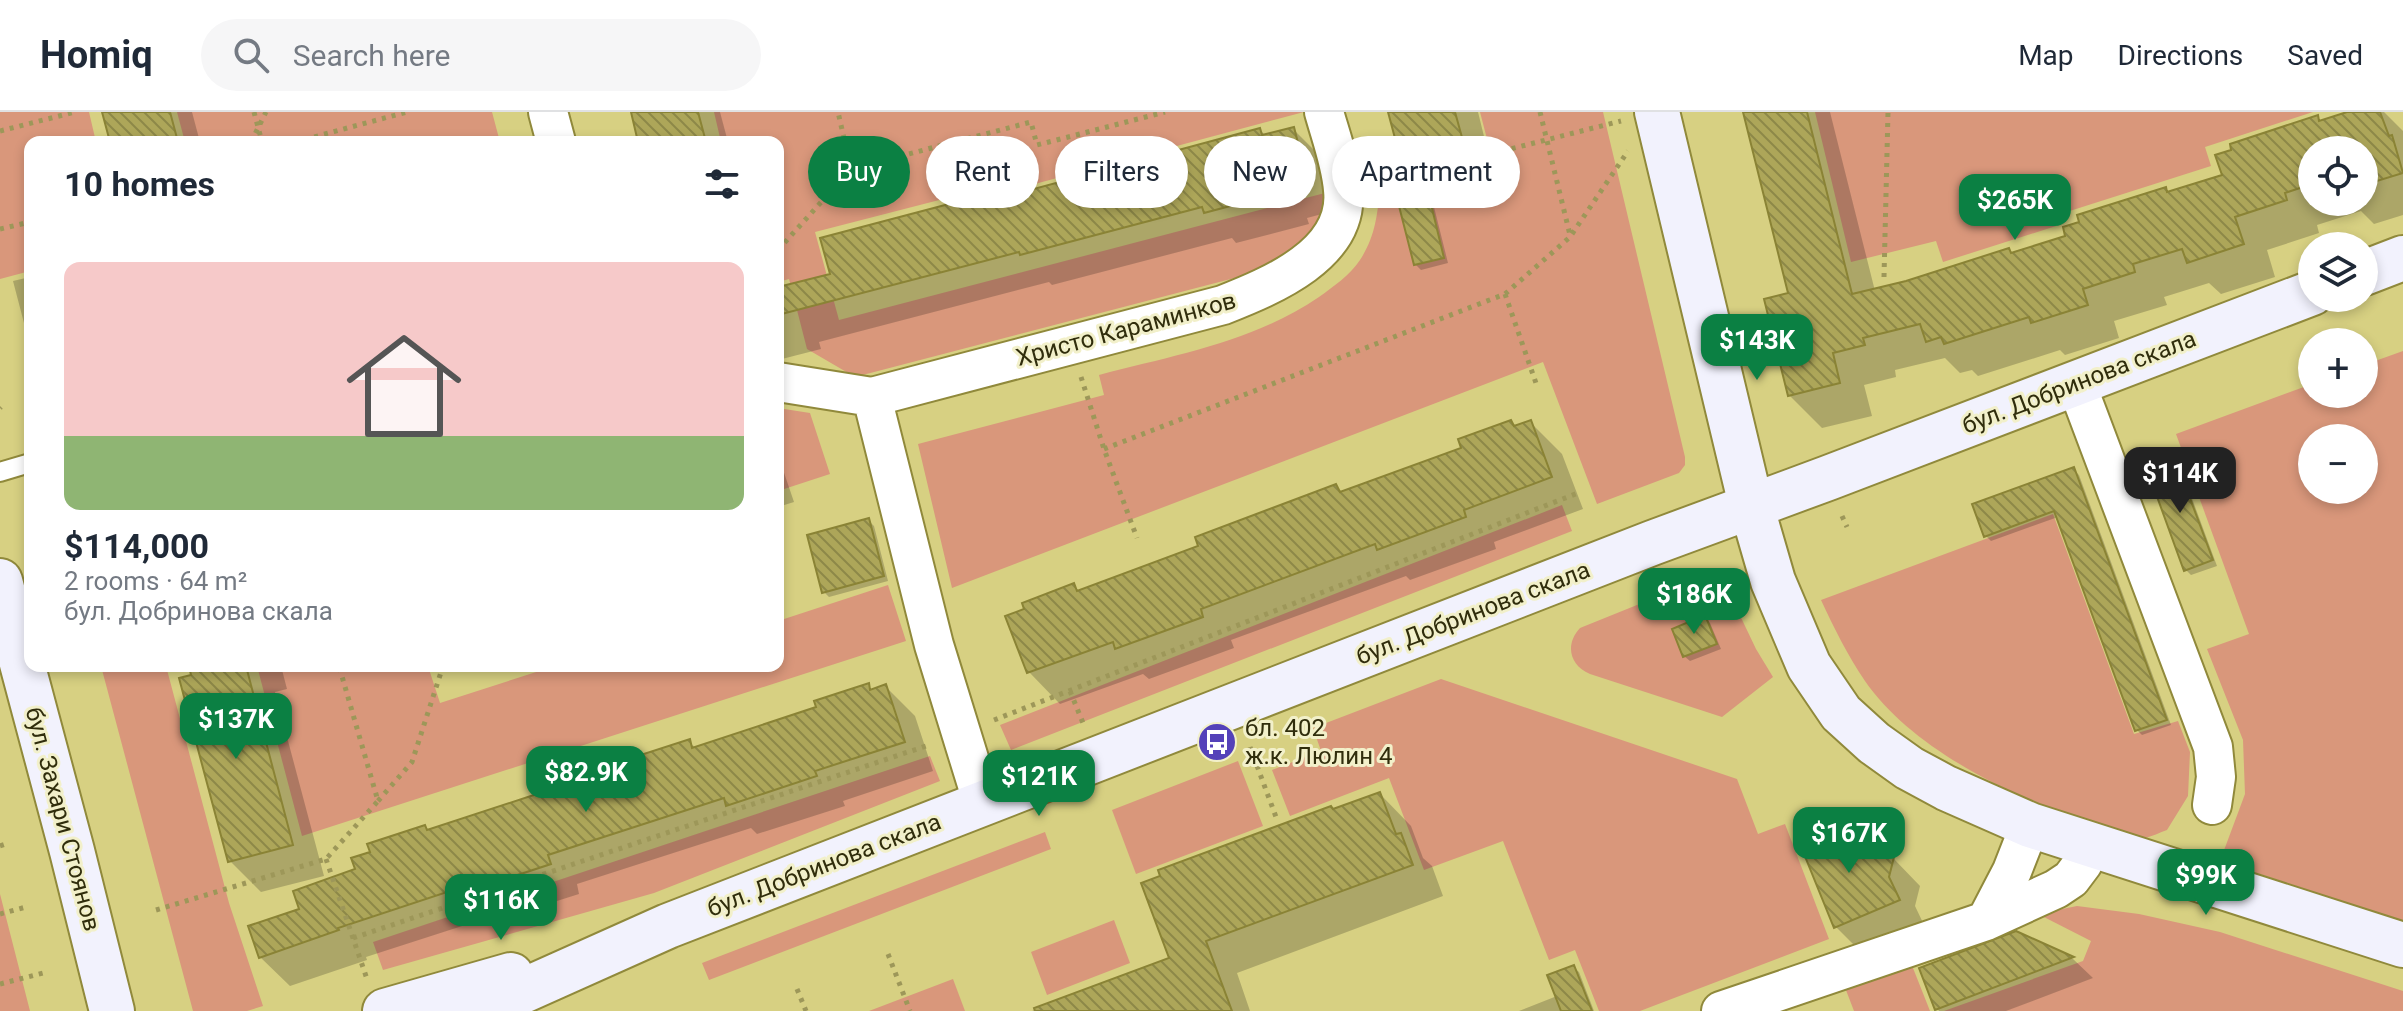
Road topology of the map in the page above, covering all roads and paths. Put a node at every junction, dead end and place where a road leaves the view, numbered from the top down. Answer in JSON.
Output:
{"nodes":[{"id":1,"x":75,"y":112,"type":"edge"},
{"id":2,"x":254,"y":112,"type":"edge"},
{"id":3,"x":266,"y":112,"type":"edge"},
{"id":4,"x":407,"y":112,"type":"edge"},
{"id":5,"x":548,"y":112,"type":"edge"},
{"id":6,"x":838,"y":112,"type":"edge"},
{"id":7,"x":1165,"y":112,"type":"edge"},
{"id":8,"x":1324,"y":112,"type":"edge"},
{"id":9,"x":1540,"y":112,"type":"edge"},
{"id":10,"x":1888,"y":112,"type":"edge"},
{"id":11,"x":1639,"y":116,"type":"edge"},
{"id":12,"x":258,"y":127,"type":"junction"},
{"id":13,"x":0,"y":131,"type":"edge"},
{"id":14,"x":254,"y":136,"type":"edge"},
{"id":15,"x":260,"y":136,"type":"edge"},
{"id":16,"x":317,"y":136,"type":"edge"},
{"id":17,"x":554,"y":136,"type":"edge"},
{"id":18,"x":843,"y":136,"type":"edge"},
{"id":19,"x":1547,"y":140,"type":"junction"},
{"id":20,"x":1332,"y":144,"type":"edge"},
{"id":21,"x":1520,"y":147,"type":"edge"},
{"id":22,"x":1628,"y":150,"type":"dead end"},
{"id":23,"x":910,"y":154,"type":"edge"},
{"id":24,"x":816,"y":208,"type":"edge"},
{"id":25,"x":1342,"y":208,"type":"edge"},
{"id":26,"x":24,"y":223,"type":"edge"},
{"id":27,"x":0,"y":229,"type":"edge"},
{"id":28,"x":1570,"y":237,"type":"junction"},
{"id":29,"x":784,"y":243,"type":"edge"},
{"id":30,"x":2403,"y":258,"type":"edge"},
{"id":31,"x":2378,"y":268,"type":"edge"},
{"id":32,"x":1884,"y":277,"type":"dead end"},
{"id":33,"x":1505,"y":294,"type":"junction"},
{"id":34,"x":2298,"y":298,"type":"edge"},
{"id":35,"x":1072,"y":345,"type":"junction"},
{"id":36,"x":784,"y":383,"type":"edge"},
{"id":37,"x":2076,"y":383,"type":"junction"},
{"id":38,"x":1537,"y":386,"type":"dead end"},
{"id":39,"x":872,"y":397,"type":"junction"},
{"id":40,"x":1104,"y":449,"type":"junction"},
{"id":41,"x":24,"y":465,"type":"edge"},
{"id":42,"x":0,"y":472,"type":"edge"},
{"id":43,"x":1578,"y":493,"type":"dead end"},
{"id":44,"x":1751,"y":505,"type":"junction"},
{"id":45,"x":1842,"y":516,"type":"dead end"},
{"id":46,"x":1847,"y":527,"type":"dead end"},
{"id":47,"x":1137,"y":538,"type":"dead end"},
{"id":48,"x":0,"y":581,"type":"edge"},
{"id":49,"x":24,"y":671,"type":"edge"},
{"id":50,"x":24,"y":672,"type":"edge"},
{"id":51,"x":341,"y":672,"type":"edge"},
{"id":52,"x":441,"y":672,"type":"edge"},
{"id":53,"x":1070,"y":691,"type":"junction"},
{"id":54,"x":1086,"y":731,"type":"dead end"},
{"id":55,"x":960,"y":734,"type":"junction"},
{"id":56,"x":1250,"y":747,"type":"dead end"},
{"id":57,"x":378,"y":801,"type":"junction"},
{"id":58,"x":983,"y":804,"type":"junction"},
{"id":59,"x":2212,"y":805,"type":"dead end"},
{"id":60,"x":1276,"y":817,"type":"dead end"},
{"id":61,"x":2030,"y":825,"type":"junction"},
{"id":62,"x":9,"y":843,"type":"dead end"},
{"id":63,"x":2090,"y":844,"type":"junction"},
{"id":64,"x":0,"y":846,"type":"edge"},
{"id":65,"x":326,"y":859,"type":"junction"},
{"id":66,"x":26,"y":907,"type":"dead end"},
{"id":67,"x":156,"y":910,"type":"dead end"},
{"id":68,"x":0,"y":914,"type":"edge"},
{"id":69,"x":1986,"y":921,"type":"junction"},
{"id":70,"x":353,"y":938,"type":"junction"},
{"id":71,"x":636,"y":939,"type":"junction"},
{"id":72,"x":2403,"y":945,"type":"edge"},
{"id":73,"x":888,"y":954,"type":"dead end"},
{"id":74,"x":43,"y":973,"type":"dead end"},
{"id":75,"x":0,"y":984,"type":"edge"},
{"id":76,"x":797,"y":989,"type":"dead end"},
{"id":77,"x":376,"y":997,"type":"edge"},
{"id":78,"x":112,"y":1011,"type":"edge"},
{"id":79,"x":478,"y":1011,"type":"edge"},
{"id":80,"x":806,"y":1011,"type":"edge"},
{"id":81,"x":910,"y":1011,"type":"edge"},
{"id":82,"x":1721,"y":1011,"type":"edge"}],
"edges":[{"from":1,"to":13,"type":"path"},
{"from":2,"to":12,"type":"path"},
{"from":3,"to":12,"type":"path"},
{"from":4,"to":16,"type":"path"},
{"from":5,"to":17,"type":"street"},
{"from":6,"to":18,"type":"path"},
{"from":7,"to":23,"type":"path"},
{"from":8,"to":20,"type":"street","name":"Христо Караминков"},
{"from":9,"to":19,"type":"path"},
{"from":10,"to":32,"type":"path"},
{"from":11,"to":19,"type":"path"},
{"from":11,"to":44,"type":"main road"},
{"from":12,"to":14,"type":"path"},
{"from":12,"to":15,"type":"path"},
{"from":19,"to":21,"type":"path"},
{"from":19,"to":28,"type":"path"},
{"from":22,"to":28,"type":"path"},
{"from":24,"to":29,"type":"path"},
{"from":25,"to":35,"type":"street","name":"Христо Караминков"},
{"from":26,"to":27,"type":"path"},
{"from":28,"to":33,"type":"path"},
{"from":30,"to":31,"type":"main road"},
{"from":33,"to":38,"type":"path"},
{"from":33,"to":40,"type":"path"},
{"from":34,"to":37,"type":"main road","name":"бул. Добринова скала"},
{"from":35,"to":39,"type":"street","name":"Христо Караминков"},
{"from":35,"to":40,"type":"path"},
{"from":36,"to":39,"type":"street"},
{"from":37,"to":44,"type":"main road","name":"бул. Добринова скала"},
{"from":37,"to":59,"type":"street"},
{"from":39,"to":55,"type":"street"},
{"from":40,"to":47,"type":"path"},
{"from":41,"to":42,"type":"lane"},
{"from":43,"to":53,"type":"path"},
{"from":44,"to":58,"type":"main road","name":"бул. Добринова скала"},
{"from":44,"to":61,"type":"main road"},
{"from":45,"to":46,"type":"path"},
{"from":48,"to":49,"type":"main road","name":"бул. Захари Стоянов"},
{"from":50,"to":78,"type":"main road","name":"бул. Захари Стоянов"},
{"from":51,"to":57,"type":"path"},
{"from":52,"to":57,"type":"path"},
{"from":53,"to":54,"type":"path"},
{"from":53,"to":55,"type":"path"},
{"from":55,"to":58,"type":"street"},
{"from":55,"to":70,"type":"path"},
{"from":56,"to":60,"type":"path"},
{"from":57,"to":65,"type":"path"},
{"from":58,"to":71,"type":"main road","name":"бул. Добринова скала"},
{"from":61,"to":63,"type":"main road"},
{"from":61,"to":69,"type":"street"},
{"from":62,"to":64,"type":"path"},
{"from":63,"to":69,"type":"street"},
{"from":63,"to":72,"type":"main road"},
{"from":65,"to":67,"type":"path"},
{"from":65,"to":70,"type":"path"},
{"from":66,"to":68,"type":"path"},
{"from":69,"to":82,"type":"street"},
{"from":70,"to":77,"type":"path"},
{"from":71,"to":77,"type":"main road","name":"бул. Добринова скала"},
{"from":71,"to":79,"type":"main road","name":"бул. Добринова скала"},
{"from":73,"to":81,"type":"path"},
{"from":74,"to":75,"type":"path"},
{"from":76,"to":80,"type":"path"}]}
